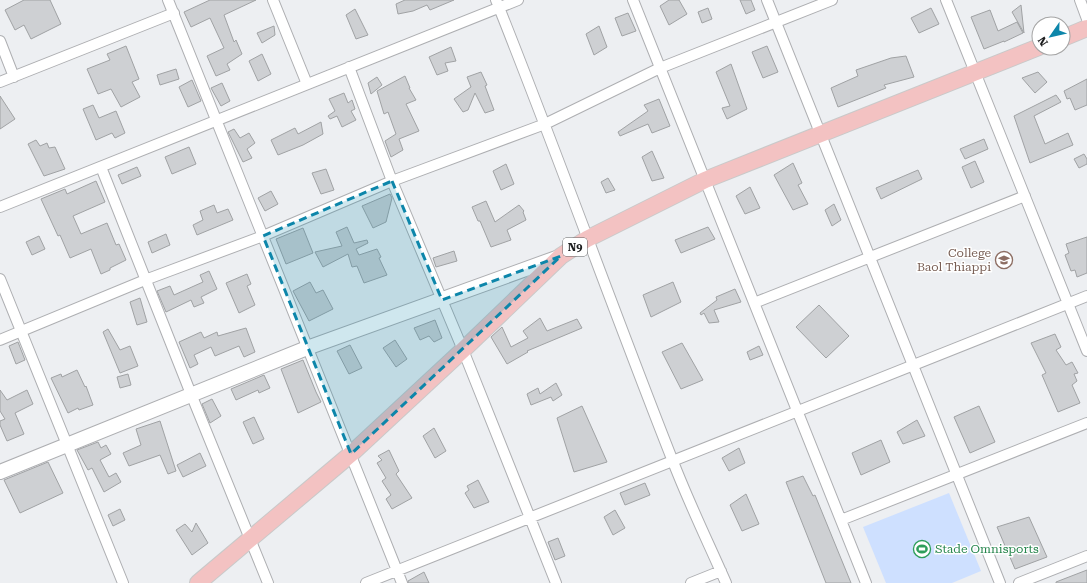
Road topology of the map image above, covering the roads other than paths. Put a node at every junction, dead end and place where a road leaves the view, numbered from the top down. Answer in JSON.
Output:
{"nodes":[{"id":1,"x":168,"y":0,"type":"edge"},
{"id":2,"x":273,"y":0,"type":"edge"},
{"id":3,"x":518,"y":0,"type":"edge"},
{"id":4,"x":633,"y":0,"type":"edge"},
{"id":5,"x":767,"y":0,"type":"edge"},
{"id":6,"x":832,"y":0,"type":"edge"},
{"id":7,"x":946,"y":0,"type":"edge"},
{"id":8,"x":1080,"y":0,"type":"edge"},
{"id":9,"x":498,"y":4,"type":"edge"},
{"id":10,"x":174,"y":13,"type":"junction"},
{"id":11,"x":1087,"y":18,"type":"edge"},
{"id":12,"x":776,"y":22,"type":"junction"},
{"id":13,"x":1087,"y":28,"type":"edge"},
{"id":14,"x":1071,"y":35,"type":"edge"},
{"id":15,"x":0,"y":41,"type":"edge"},
{"id":16,"x":1031,"y":50,"type":"edge"},
{"id":17,"x":350,"y":67,"type":"junction"},
{"id":18,"x":660,"y":68,"type":"junction"},
{"id":19,"x":976,"y":73,"type":"junction"},
{"id":20,"x":14,"y":77,"type":"junction"},
{"id":21,"x":0,"y":82,"type":"edge"},
{"id":22,"x":307,"y":84,"type":"junction"},
{"id":23,"x":217,"y":121,"type":"junction"},
{"id":24,"x":545,"y":124,"type":"junction"},
{"id":25,"x":821,"y":134,"type":"junction"},
{"id":26,"x":101,"y":167,"type":"junction"},
{"id":27,"x":705,"y":180,"type":"junction"},
{"id":28,"x":392,"y":181,"type":"junction"},
{"id":29,"x":1025,"y":196,"type":"junction"},
{"id":30,"x":0,"y":207,"type":"edge"},
{"id":31,"x":263,"y":236,"type":"junction"},
{"id":32,"x":587,"y":239,"type":"junction"},
{"id":33,"x":561,"y":256,"type":"junction"},
{"id":34,"x":870,"y":258,"type":"junction"},
{"id":35,"x":0,"y":278,"type":"edge"},
{"id":36,"x":145,"y":280,"type":"junction"},
{"id":37,"x":1087,"y":296,"type":"edge"},
{"id":38,"x":442,"y":300,"type":"junction"},
{"id":39,"x":754,"y":303,"type":"junction"},
{"id":40,"x":1068,"y":304,"type":"junction"},
{"id":41,"x":21,"y":332,"type":"junction"},
{"id":42,"x":0,"y":340,"type":"edge"},
{"id":43,"x":308,"y":348,"type":"junction"},
{"id":44,"x":463,"y":350,"type":"junction"},
{"id":45,"x":1087,"y":351,"type":"edge"},
{"id":46,"x":913,"y":366,"type":"junction"},
{"id":47,"x":191,"y":394,"type":"junction"},
{"id":48,"x":798,"y":411,"type":"junction"},
{"id":49,"x":1087,"y":423,"type":"edge"},
{"id":50,"x":66,"y":444,"type":"junction"},
{"id":51,"x":351,"y":454,"type":"junction"},
{"id":52,"x":673,"y":461,"type":"junction"},
{"id":53,"x":0,"y":472,"type":"edge"},
{"id":54,"x":957,"y":474,"type":"junction"},
{"id":55,"x":530,"y":518,"type":"junction"},
{"id":56,"x":841,"y":520,"type":"junction"},
{"id":57,"x":250,"y":538,"type":"junction"},
{"id":58,"x":1087,"y":556,"type":"edge"},
{"id":59,"x":397,"y":571,"type":"junction"},
{"id":60,"x":721,"y":571,"type":"junction"},
{"id":61,"x":122,"y":583,"type":"edge"},
{"id":62,"x":198,"y":583,"type":"edge"},
{"id":63,"x":268,"y":583,"type":"edge"},
{"id":64,"x":366,"y":583,"type":"edge"},
{"id":65,"x":402,"y":583,"type":"edge"},
{"id":66,"x":556,"y":583,"type":"edge"},
{"id":67,"x":691,"y":583,"type":"edge"},
{"id":68,"x":726,"y":583,"type":"edge"},
{"id":69,"x":866,"y":583,"type":"edge"},
{"id":70,"x":1000,"y":583,"type":"edge"},
{"id":71,"x":1019,"y":583,"type":"edge"}],
"edges":[{"from":1,"to":10,"type":"street"},
{"from":2,"to":22,"type":"street"},
{"from":3,"to":9,"type":"street"},
{"from":4,"to":18,"type":"street"},
{"from":5,"to":12,"type":"street"},
{"from":6,"to":12,"type":"street"},
{"from":7,"to":19,"type":"street"},
{"from":8,"to":11,"type":"street"},
{"from":9,"to":17,"type":"street"},
{"from":9,"to":24,"type":"street"},
{"from":10,"to":20,"type":"street"},
{"from":10,"to":23,"type":"street"},
{"from":12,"to":18,"type":"street"},
{"from":12,"to":25,"type":"street"},
{"from":13,"to":14,"type":"main road"},
{"from":15,"to":20,"type":"street"},
{"from":16,"to":19,"type":"main road","number":"N9"},
{"from":17,"to":22,"type":"street"},
{"from":17,"to":28,"type":"street"},
{"from":18,"to":24,"type":"street"},
{"from":18,"to":27,"type":"street"},
{"from":19,"to":25,"type":"main road","number":"N9"},
{"from":19,"to":29,"type":"street"},
{"from":20,"to":21,"type":"street"},
{"from":22,"to":23,"type":"street"},
{"from":23,"to":26,"type":"street"},
{"from":23,"to":31,"type":"street"},
{"from":24,"to":28,"type":"street"},
{"from":24,"to":32,"type":"street"},
{"from":25,"to":27,"type":"main road","number":"N9"},
{"from":25,"to":34,"type":"street"},
{"from":26,"to":30,"type":"street"},
{"from":26,"to":36,"type":"street"},
{"from":27,"to":32,"type":"main road","number":"N9"},
{"from":27,"to":39,"type":"street"},
{"from":28,"to":31,"type":"street"},
{"from":28,"to":38,"type":"street"},
{"from":29,"to":34,"type":"street"},
{"from":29,"to":40,"type":"street"},
{"from":31,"to":36,"type":"street"},
{"from":31,"to":43,"type":"street"},
{"from":32,"to":33,"type":"main road","number":"N9"},
{"from":32,"to":52,"type":"street"},
{"from":33,"to":38,"type":"main road"},
{"from":33,"to":44,"type":"main road","number":"N9"},
{"from":34,"to":39,"type":"street"},
{"from":34,"to":46,"type":"street"},
{"from":35,"to":41,"type":"street"},
{"from":36,"to":41,"type":"street"},
{"from":36,"to":47,"type":"street"},
{"from":37,"to":40,"type":"street"},
{"from":38,"to":43,"type":"main road"},
{"from":38,"to":44,"type":"street"},
{"from":39,"to":48,"type":"street"},
{"from":40,"to":45,"type":"street"},
{"from":40,"to":46,"type":"street"},
{"from":41,"to":42,"type":"street"},
{"from":41,"to":50,"type":"street"},
{"from":43,"to":47,"type":"main road"},
{"from":43,"to":51,"type":"street"},
{"from":44,"to":51,"type":"main road","number":"N9"},
{"from":44,"to":55,"type":"street"},
{"from":46,"to":48,"type":"street"},
{"from":46,"to":54,"type":"street"},
{"from":47,"to":50,"type":"main road"},
{"from":47,"to":57,"type":"street"},
{"from":48,"to":52,"type":"street"},
{"from":48,"to":56,"type":"street"},
{"from":49,"to":54,"type":"street"},
{"from":50,"to":53,"type":"main road"},
{"from":50,"to":61,"type":"street"},
{"from":51,"to":57,"type":"main road","number":"N9"},
{"from":51,"to":59,"type":"street"},
{"from":52,"to":55,"type":"street"},
{"from":52,"to":60,"type":"street"},
{"from":54,"to":56,"type":"street"},
{"from":54,"to":70,"type":"street"},
{"from":55,"to":59,"type":"street"},
{"from":55,"to":66,"type":"street"},
{"from":56,"to":69,"type":"street"},
{"from":57,"to":62,"type":"main road","number":"N9"},
{"from":57,"to":63,"type":"street"},
{"from":58,"to":71,"type":"street"},
{"from":59,"to":64,"type":"street"},
{"from":59,"to":65,"type":"street"},
{"from":60,"to":67,"type":"street"},
{"from":60,"to":68,"type":"street"}]}
